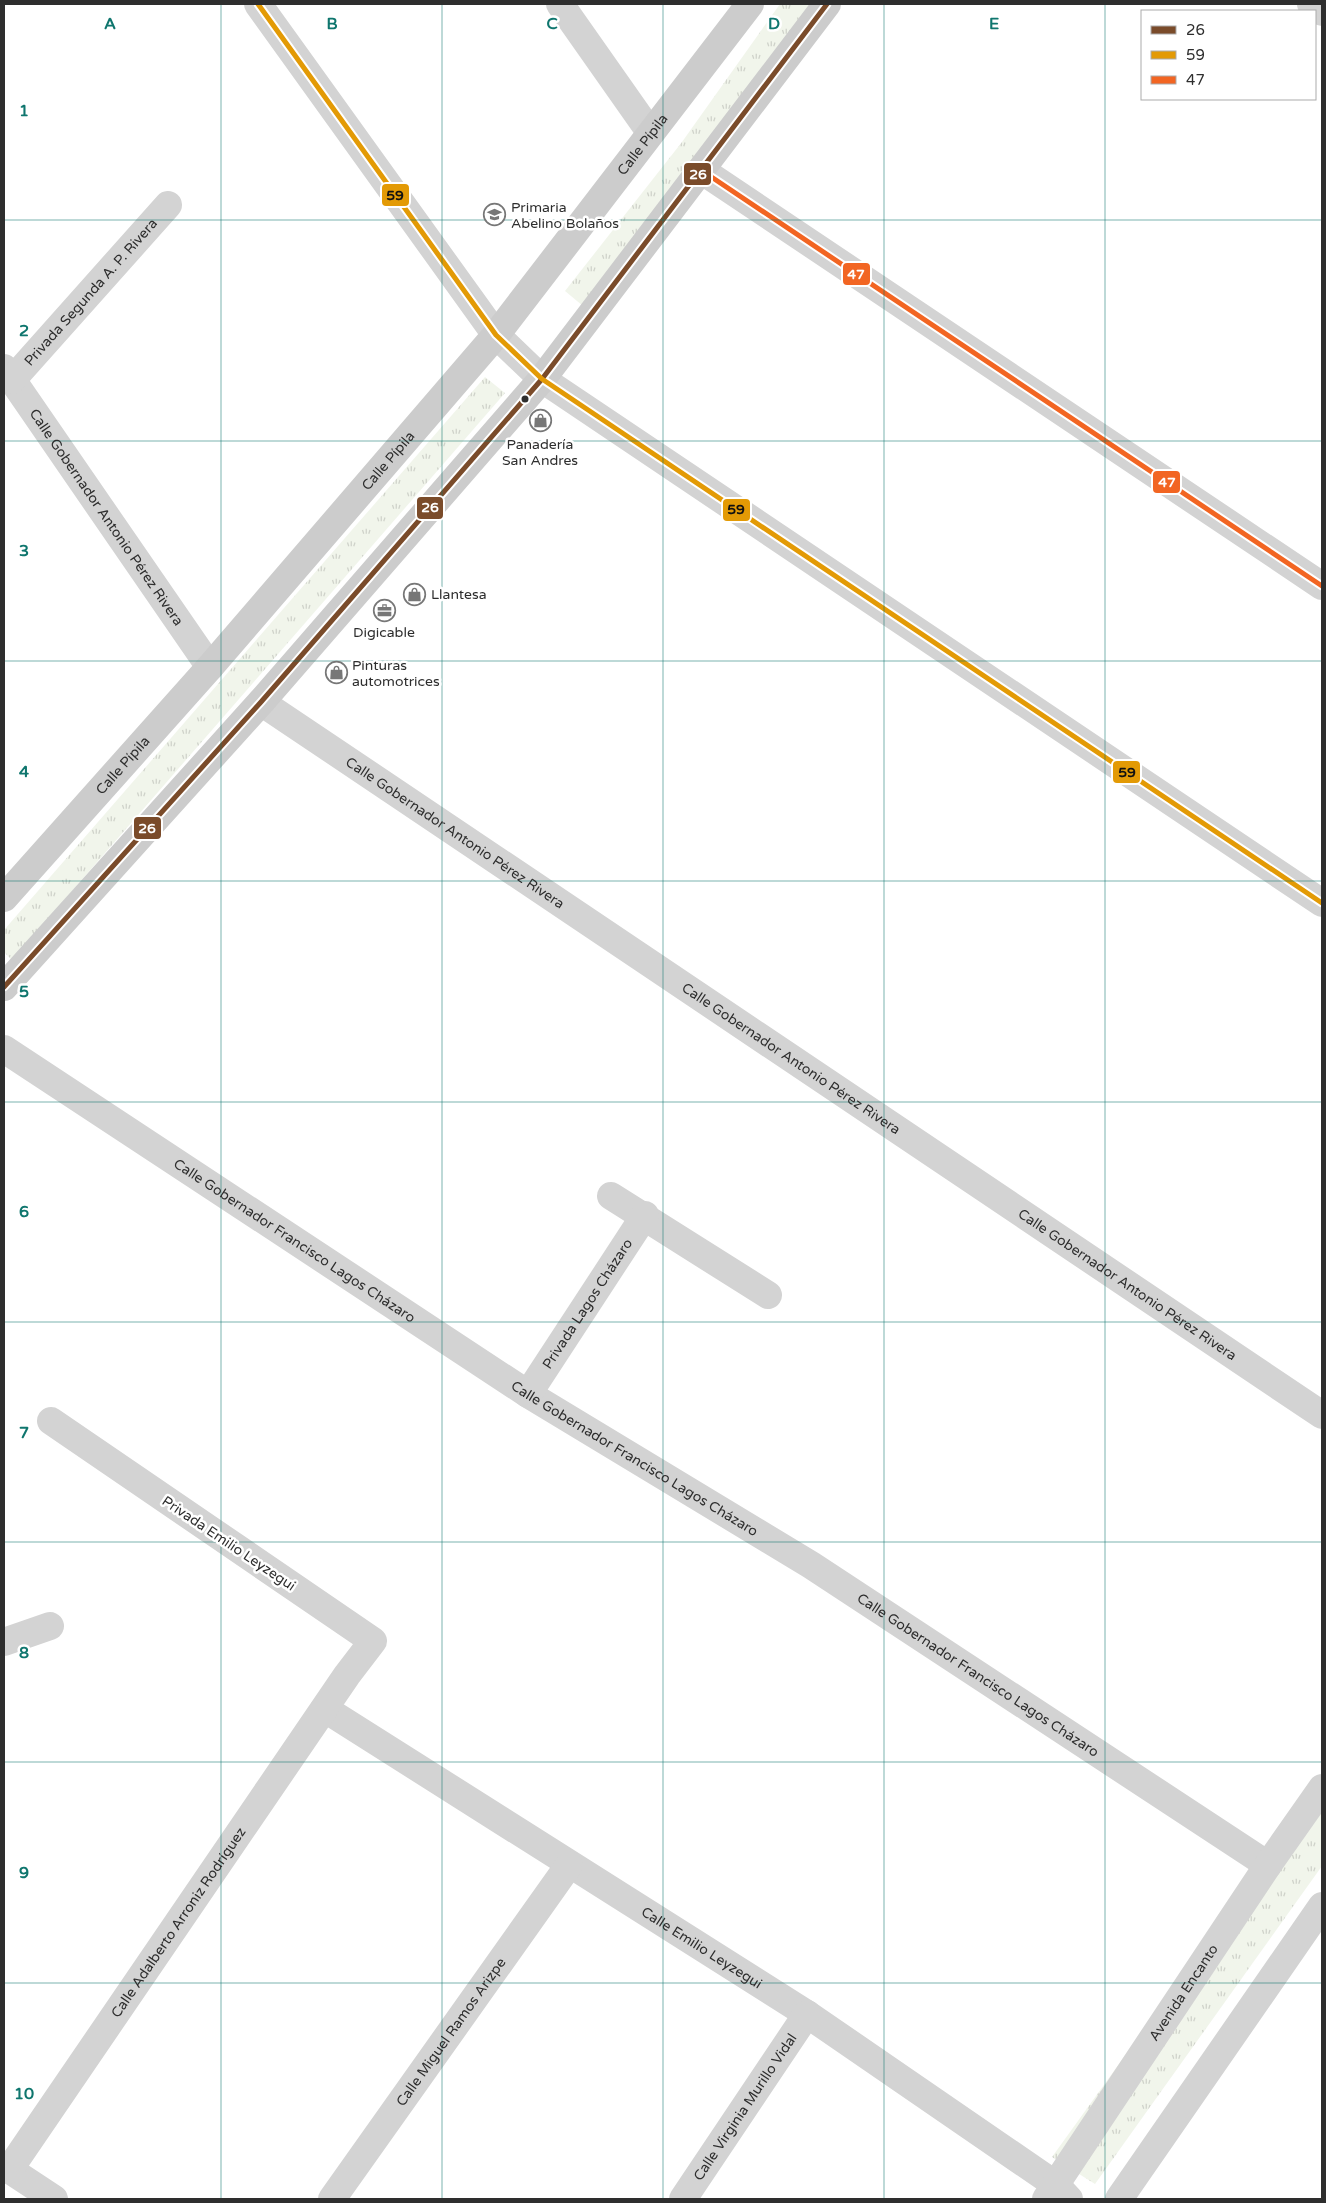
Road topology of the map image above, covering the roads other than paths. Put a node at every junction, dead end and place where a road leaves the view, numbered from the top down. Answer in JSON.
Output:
{"nodes":[{"id":1,"x":258,"y":4,"type":"edge"},
{"id":2,"x":560,"y":4,"type":"edge"},
{"id":3,"x":750,"y":4,"type":"edge"},
{"id":4,"x":828,"y":4,"type":"edge"},
{"id":5,"x":1311,"y":4,"type":"edge"},
{"id":6,"x":1322,"y":12,"type":"edge"},
{"id":7,"x":650,"y":132,"type":"junction"},
{"id":8,"x":702,"y":170,"type":"junction"},
{"id":9,"x":168,"y":205,"type":"dead end"},
{"id":10,"x":496,"y":335,"type":"junction"},
{"id":11,"x":8,"y":374,"type":"edge"},
{"id":12,"x":542,"y":379,"type":"junction"},
{"id":13,"x":1322,"y":586,"type":"edge"},
{"id":14,"x":210,"y":667,"type":"junction"},
{"id":15,"x":261,"y":702,"type":"junction"},
{"id":16,"x":4,"y":898,"type":"edge"},
{"id":17,"x":1322,"y":903,"type":"edge"},
{"id":18,"x":4,"y":987,"type":"edge"},
{"id":19,"x":4,"y":1049,"type":"edge"},
{"id":20,"x":611,"y":1196,"type":"dead end"},
{"id":21,"x":645,"y":1215,"type":"junction"},
{"id":22,"x":768,"y":1295,"type":"dead end"},
{"id":23,"x":528,"y":1394,"type":"junction"},
{"id":24,"x":1322,"y":1415,"type":"edge"},
{"id":25,"x":51,"y":1421,"type":"dead end"},
{"id":26,"x":50,"y":1626,"type":"dead end"},
{"id":27,"x":4,"y":1642,"type":"edge"},
{"id":28,"x":347,"y":1675,"type":"joint"},
{"id":29,"x":325,"y":1709,"type":"junction"},
{"id":30,"x":1322,"y":1788,"type":"edge"},
{"id":31,"x":568,"y":1864,"type":"junction"},
{"id":32,"x":1268,"y":1865,"type":"junction"},
{"id":33,"x":1321,"y":1909,"type":"edge"},
{"id":34,"x":806,"y":2014,"type":"junction"},
{"id":35,"x":6,"y":2168,"type":"edge"},
{"id":36,"x":1057,"y":2195,"type":"edge"},
{"id":37,"x":54,"y":2199,"type":"edge"},
{"id":38,"x":332,"y":2199,"type":"edge"},
{"id":39,"x":683,"y":2199,"type":"edge"},
{"id":40,"x":1119,"y":2199,"type":"edge"}],
"edges":[{"from":1,"to":10,"type":"street"},
{"from":2,"to":7,"type":"street"},
{"from":3,"to":7,"type":"main road","name":"Calle Pípila"},
{"from":4,"to":8,"type":"main road"},
{"from":5,"to":6,"type":"street"},
{"from":7,"to":10,"type":"main road","name":"Calle Pípila"},
{"from":8,"to":12,"type":"main road"},
{"from":8,"to":13,"type":"street"},
{"from":9,"to":11,"type":"street","name":"Privada Segunda A. P. Rivera"},
{"from":10,"to":12,"type":"street"},
{"from":10,"to":14,"type":"main road","name":"Calle Pípila"},
{"from":11,"to":14,"type":"street","name":"Calle Gobernador Antonio Pérez Rivera"},
{"from":12,"to":15,"type":"main road"},
{"from":12,"to":17,"type":"street"},
{"from":14,"to":16,"type":"main road","name":"Calle Pípila"},
{"from":15,"to":18,"type":"main road"},
{"from":15,"to":24,"type":"street","name":"Calle Gobernador Antonio Pérez Rivera"},
{"from":19,"to":23,"type":"street","name":"Calle Gobernador Francisco Lagos Cházaro"},
{"from":20,"to":21,"type":"street"},
{"from":21,"to":22,"type":"street"},
{"from":21,"to":23,"type":"street","name":"Privada Lagos Cházaro"},
{"from":23,"to":32,"type":"street","name":"Calle Gobernador Francisco Lagos Cházaro"},
{"from":25,"to":28,"type":"street","name":"Privada Emilio Leyzegui"},
{"from":26,"to":27,"type":"street"},
{"from":28,"to":29,"type":"street","name":"Calle Adalberto Arroniz Rodríguez"},
{"from":29,"to":31,"type":"street","name":"Calle Emilio Leyzegui"},
{"from":29,"to":35,"type":"street","name":"Calle Adalberto Arroniz Rodríguez"},
{"from":30,"to":32,"type":"street","name":"Avenida Encanto"},
{"from":31,"to":34,"type":"street","name":"Calle Emilio Leyzegui"},
{"from":31,"to":38,"type":"street","name":"Calle Miguel Ramos Arizpe"},
{"from":32,"to":36,"type":"street","name":"Avenida Encanto"},
{"from":33,"to":40,"type":"street"},
{"from":34,"to":36,"type":"street","name":"Calle Emilio Leyzegui"},
{"from":34,"to":39,"type":"street","name":"Calle Virginia Murillo Vidal"},
{"from":35,"to":37,"type":"street"}]}
